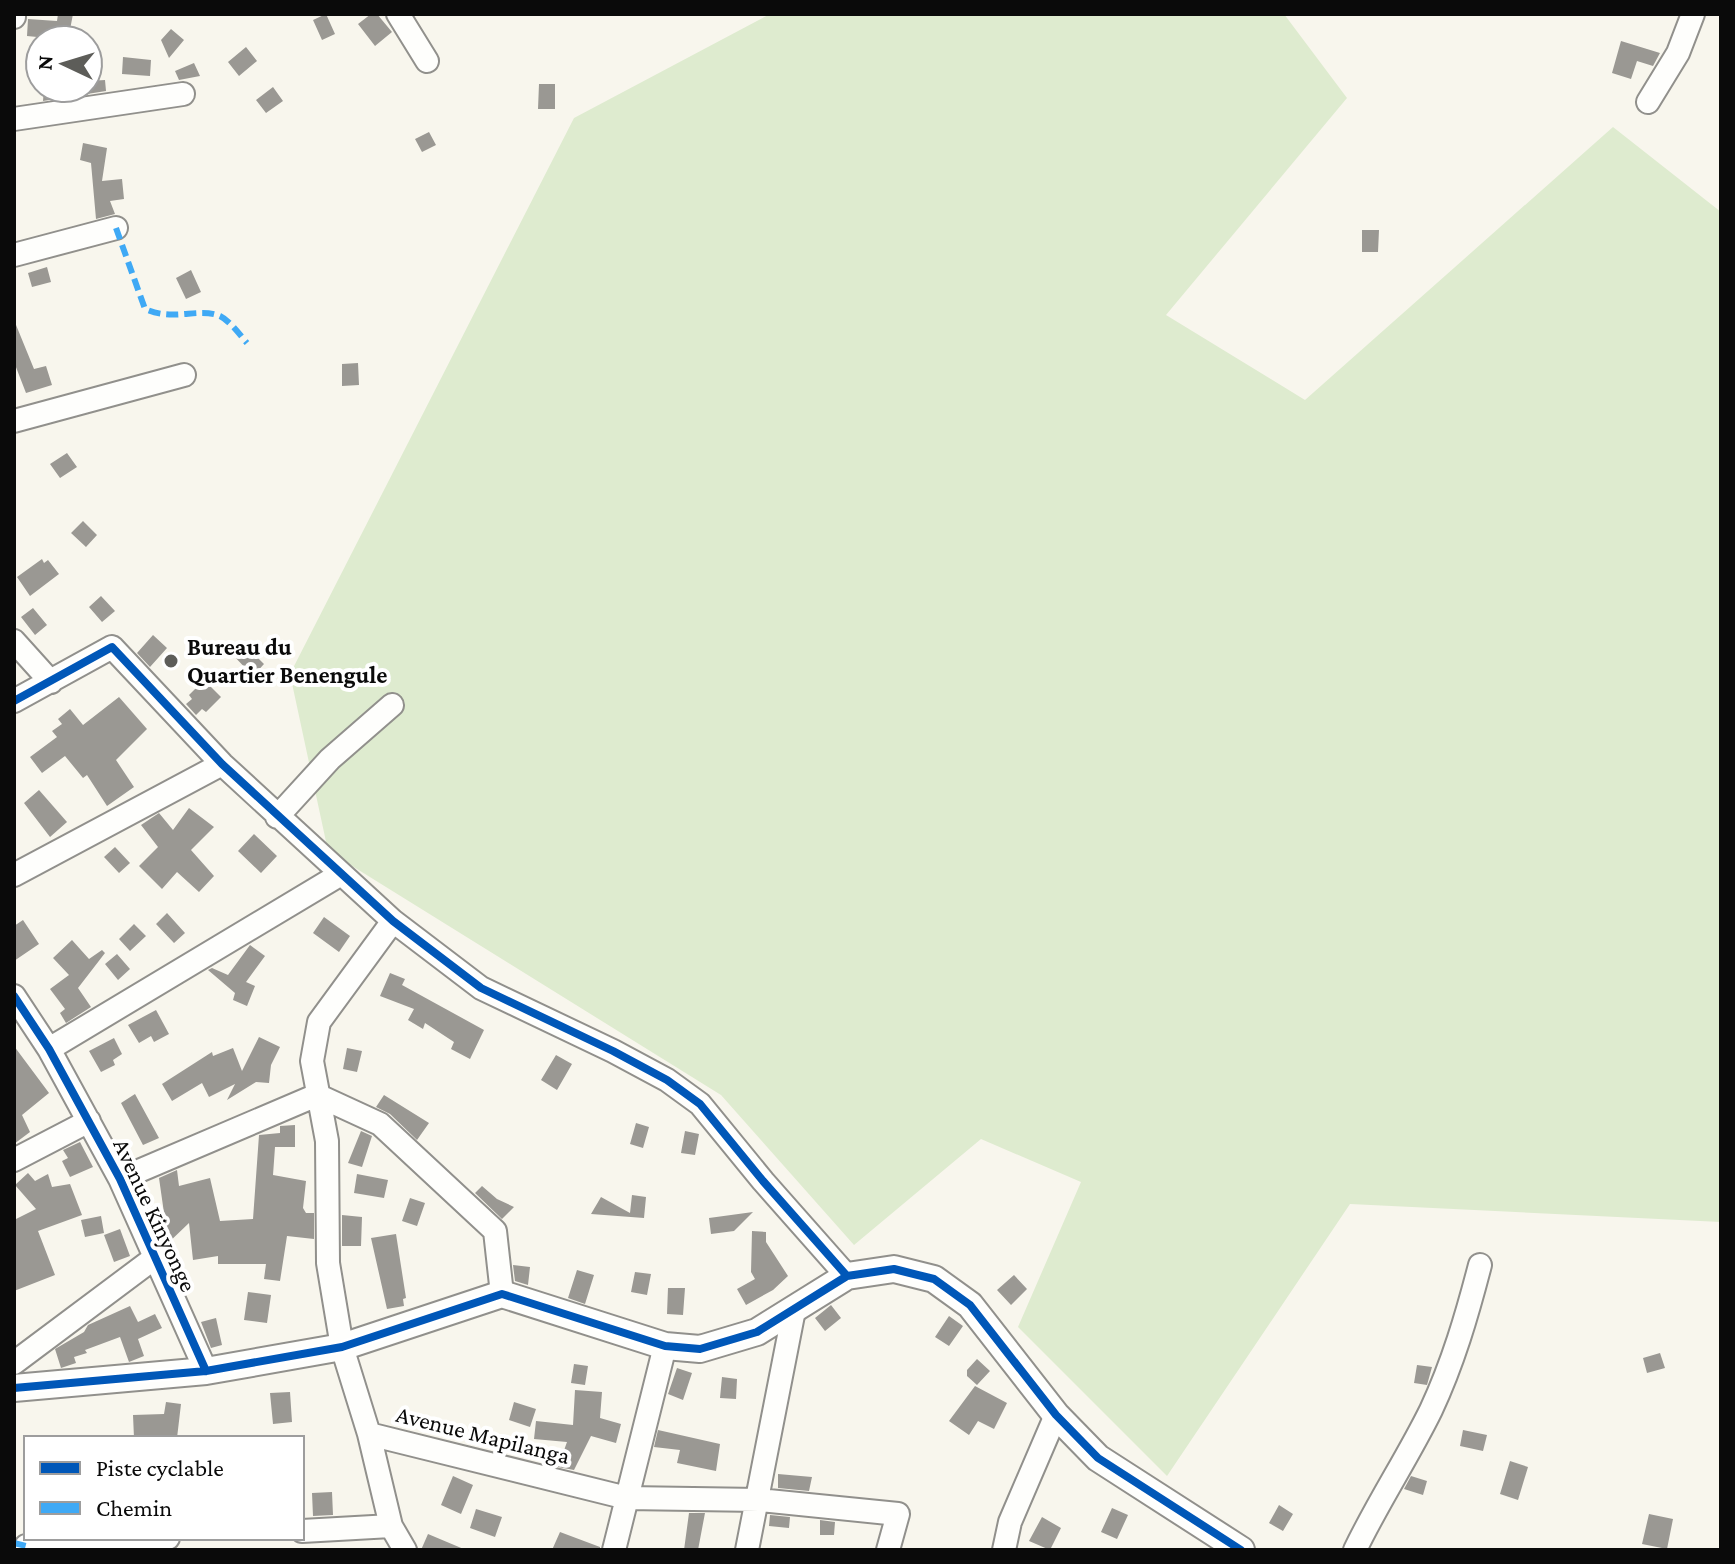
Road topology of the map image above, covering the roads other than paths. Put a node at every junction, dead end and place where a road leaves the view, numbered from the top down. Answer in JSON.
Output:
{"nodes":[{"id":1,"x":398,"y":14,"type":"edge"},
{"id":2,"x":1693,"y":14,"type":"edge"},
{"id":3,"x":427,"y":61,"type":"dead end"},
{"id":4,"x":183,"y":94,"type":"dead end"},
{"id":5,"x":1648,"y":102,"type":"dead end"},
{"id":6,"x":14,"y":119,"type":"edge"},
{"id":7,"x":116,"y":228,"type":"dead end"},
{"id":8,"x":14,"y":255,"type":"edge"},
{"id":9,"x":184,"y":375,"type":"dead end"},
{"id":10,"x":14,"y":421,"type":"edge"},
{"id":11,"x":14,"y":641,"type":"edge"},
{"id":12,"x":51,"y":682,"type":"junction"},
{"id":13,"x":14,"y":701,"type":"edge"},
{"id":14,"x":392,"y":705,"type":"dead end"},
{"id":15,"x":222,"y":764,"type":"junction"},
{"id":16,"x":277,"y":817,"type":"junction"},
{"id":17,"x":341,"y":874,"type":"junction"},
{"id":18,"x":14,"y":875,"type":"edge"},
{"id":19,"x":393,"y":921,"type":"junction"},
{"id":20,"x":14,"y":996,"type":"edge"},
{"id":21,"x":49,"y":1049,"type":"junction"},
{"id":22,"x":317,"y":1095,"type":"junction"},
{"id":23,"x":89,"y":1121,"type":"junction"},
{"id":24,"x":14,"y":1160,"type":"edge"},
{"id":25,"x":120,"y":1179,"type":"junction"},
{"id":26,"x":153,"y":1259,"type":"junction"},
{"id":27,"x":1480,"y":1265,"type":"dead end"},
{"id":28,"x":847,"y":1276,"type":"junction"},
{"id":29,"x":502,"y":1294,"type":"junction"},
{"id":30,"x":794,"y":1310,"type":"junction"},
{"id":31,"x":665,"y":1346,"type":"junction"},
{"id":32,"x":342,"y":1347,"type":"junction"},
{"id":33,"x":14,"y":1363,"type":"edge"},
{"id":34,"x":206,"y":1371,"type":"junction"},
{"id":35,"x":14,"y":1388,"type":"edge"},
{"id":36,"x":1056,"y":1415,"type":"junction"},
{"id":37,"x":369,"y":1434,"type":"junction"},
{"id":38,"x":627,"y":1498,"type":"junction"},
{"id":39,"x":759,"y":1500,"type":"junction"},
{"id":40,"x":391,"y":1526,"type":"junction"},
{"id":41,"x":304,"y":1531,"type":"edge"},
{"id":42,"x":132,"y":1540,"type":"edge"},
{"id":43,"x":26,"y":1546,"type":"dead end"},
{"id":44,"x":405,"y":1550,"type":"edge"},
{"id":45,"x":614,"y":1550,"type":"edge"},
{"id":46,"x":747,"y":1550,"type":"edge"},
{"id":47,"x":888,"y":1550,"type":"edge"},
{"id":48,"x":1004,"y":1550,"type":"edge"},
{"id":49,"x":1241,"y":1550,"type":"edge"},
{"id":50,"x":1355,"y":1550,"type":"edge"}],
"edges":[{"from":1,"to":3,"type":"street"},
{"from":2,"to":5,"type":"street"},
{"from":4,"to":6,"type":"street"},
{"from":7,"to":8,"type":"street"},
{"from":9,"to":10,"type":"street"},
{"from":11,"to":12,"type":"street"},
{"from":12,"to":13,"type":"street"},
{"from":12,"to":15,"type":"street"},
{"from":14,"to":16,"type":"street"},
{"from":15,"to":16,"type":"street"},
{"from":15,"to":18,"type":"street"},
{"from":16,"to":17,"type":"street"},
{"from":17,"to":19,"type":"street"},
{"from":17,"to":21,"type":"street"},
{"from":19,"to":22,"type":"street","name":"Avenue Mapilanga"},
{"from":19,"to":28,"type":"street"},
{"from":20,"to":21,"type":"street","name":"Avenue Kinyonge"},
{"from":21,"to":23,"type":"street","name":"Avenue Kinyonge"},
{"from":22,"to":25,"type":"street"},
{"from":22,"to":29,"type":"street"},
{"from":22,"to":32,"type":"street","name":"Avenue Mapilanga"},
{"from":23,"to":24,"type":"street"},
{"from":23,"to":25,"type":"street","name":"Avenue Kinyonge"},
{"from":25,"to":26,"type":"street","name":"Avenue Kinyonge"},
{"from":26,"to":33,"type":"street"},
{"from":26,"to":34,"type":"street","name":"Avenue Kinyonge"},
{"from":27,"to":50,"type":"street"},
{"from":28,"to":30,"type":"street"},
{"from":28,"to":36,"type":"street"},
{"from":29,"to":31,"type":"street"},
{"from":29,"to":32,"type":"street"},
{"from":30,"to":31,"type":"street"},
{"from":30,"to":39,"type":"street"},
{"from":31,"to":38,"type":"street"},
{"from":32,"to":34,"type":"street"},
{"from":32,"to":37,"type":"street","name":"Avenue Mapilanga"},
{"from":34,"to":35,"type":"street"},
{"from":36,"to":48,"type":"street"},
{"from":36,"to":49,"type":"street"},
{"from":37,"to":38,"type":"street","name":"Avenue Mapilanga"},
{"from":37,"to":40,"type":"street"},
{"from":38,"to":39,"type":"street","name":"Avenue Mapilanga"},
{"from":38,"to":45,"type":"street"},
{"from":39,"to":46,"type":"street"},
{"from":39,"to":47,"type":"street","name":"Avenue Mapilanga"},
{"from":40,"to":41,"type":"street"},
{"from":40,"to":44,"type":"street"},
{"from":42,"to":43,"type":"street"}]}
